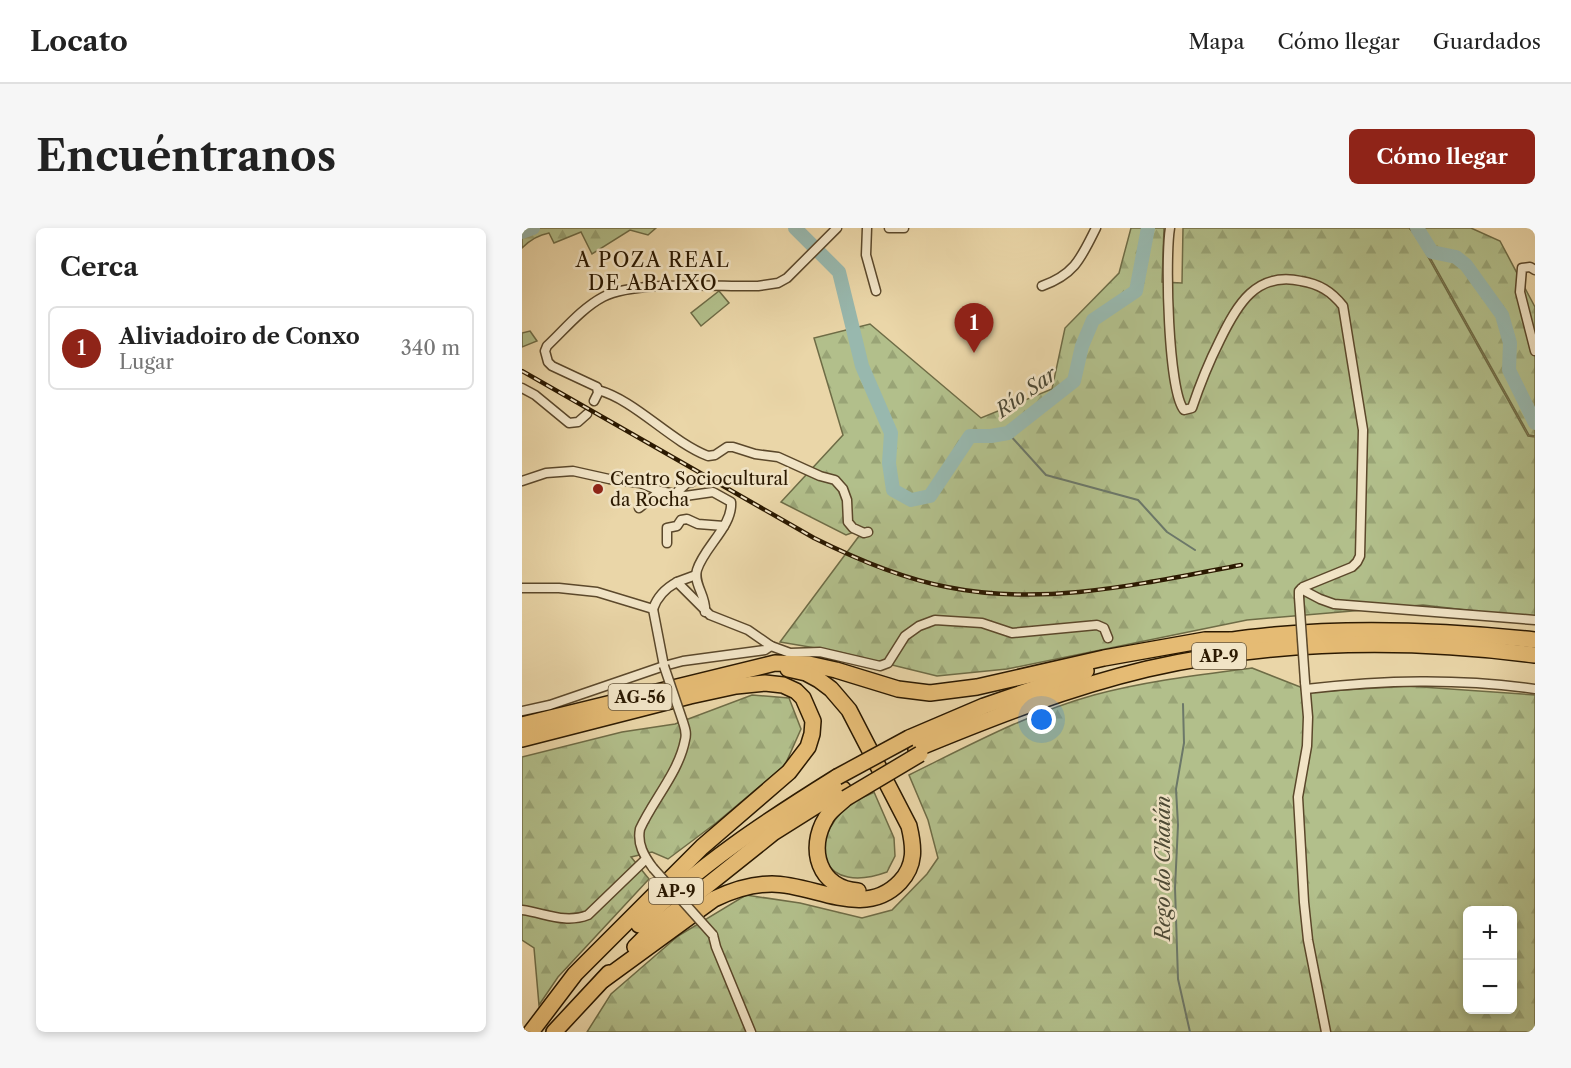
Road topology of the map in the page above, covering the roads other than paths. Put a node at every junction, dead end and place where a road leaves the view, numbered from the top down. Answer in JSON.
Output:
{"nodes":[{"id":1,"x":837,"y":228,"type":"edge"},
{"id":2,"x":867,"y":228,"type":"edge"},
{"id":3,"x":889,"y":228,"type":"edge"},
{"id":4,"x":904,"y":228,"type":"edge"},
{"id":5,"x":1096,"y":228,"type":"edge"},
{"id":6,"x":1170,"y":228,"type":"edge"},
{"id":7,"x":1535,"y":270,"type":"edge"},
{"id":8,"x":1042,"y":286,"type":"dead end"},
{"id":9,"x":876,"y":291,"type":"dead end"},
{"id":10,"x":1535,"y":351,"type":"edge"},
{"id":11,"x":522,"y":388,"type":"edge"},
{"id":12,"x":598,"y":390,"type":"junction"},
{"id":13,"x":594,"y":401,"type":"dead end"},
{"id":14,"x":587,"y":414,"type":"dead end"},
{"id":15,"x":522,"y":481,"type":"edge"},
{"id":16,"x":692,"y":482,"type":"dead end"},
{"id":17,"x":660,"y":491,"type":"junction"},
{"id":18,"x":676,"y":493,"type":"junction"},
{"id":19,"x":639,"y":508,"type":"dead end"},
{"id":20,"x":724,"y":526,"type":"junction"},
{"id":21,"x":868,"y":532,"type":"dead end"},
{"id":22,"x":667,"y":543,"type":"dead end"},
{"id":23,"x":696,"y":576,"type":"junction"},
{"id":24,"x":677,"y":582,"type":"junction"},
{"id":25,"x":522,"y":588,"type":"edge"},
{"id":26,"x":1300,"y":593,"type":"junction"},
{"id":27,"x":653,"y":609,"type":"junction"},
{"id":28,"x":705,"y":612,"type":"junction"},
{"id":29,"x":1535,"y":620,"type":"edge"},
{"id":30,"x":1108,"y":638,"type":"dead end"},
{"id":31,"x":1230,"y":640,"type":"junction"},
{"id":32,"x":1535,"y":640,"type":"edge"},
{"id":33,"x":771,"y":646,"type":"junction"},
{"id":34,"x":1535,"y":655,"type":"edge"},
{"id":35,"x":664,"y":666,"type":"junction"},
{"id":36,"x":759,"y":667,"type":"junction"},
{"id":37,"x":1305,"y":686,"type":"junction"},
{"id":38,"x":1535,"y":689,"type":"edge"},
{"id":39,"x":690,"y":696,"type":"junction"},
{"id":40,"x":522,"y":711,"type":"edge"},
{"id":41,"x":522,"y":725,"type":"edge"},
{"id":42,"x":522,"y":739,"type":"edge"},
{"id":43,"x":915,"y":747,"type":"junction"},
{"id":44,"x":842,"y":788,"type":"junction"},
{"id":45,"x":646,"y":859,"type":"junction"},
{"id":46,"x":522,"y":910,"type":"edge"},
{"id":47,"x":603,"y":980,"type":"junction"},
{"id":48,"x":531,"y":1032,"type":"edge"},
{"id":49,"x":537,"y":1032,"type":"edge"},
{"id":50,"x":554,"y":1032,"type":"edge"},
{"id":51,"x":751,"y":1032,"type":"edge"},
{"id":52,"x":1326,"y":1032,"type":"edge"}],
"edges":[{"from":1,"to":12,"type":"street"},
{"from":2,"to":9,"type":"street"},
{"from":3,"to":4,"type":"street"},
{"from":5,"to":8,"type":"street"},
{"from":6,"to":26,"type":"street"},
{"from":7,"to":10,"type":"street"},
{"from":11,"to":14,"type":"street"},
{"from":12,"to":13,"type":"street"},
{"from":12,"to":21,"type":"street"},
{"from":15,"to":17,"type":"street"},
{"from":16,"to":18,"type":"street"},
{"from":17,"to":18,"type":"street"},
{"from":17,"to":19,"type":"street"},
{"from":18,"to":20,"type":"street"},
{"from":20,"to":22,"type":"street"},
{"from":20,"to":23,"type":"street"},
{"from":23,"to":24,"type":"street"},
{"from":23,"to":28,"type":"street"},
{"from":24,"to":27,"type":"street"},
{"from":24,"to":28,"type":"street"},
{"from":25,"to":27,"type":"street"},
{"from":26,"to":29,"type":"street"},
{"from":26,"to":37,"type":"street","bridge":true},
{"from":27,"to":35,"type":"street"},
{"from":28,"to":33,"type":"street"},
{"from":30,"to":33,"type":"street"},
{"from":31,"to":32,"type":"highway","number":"AP-9"},
{"from":31,"to":36,"type":"highway"},
{"from":31,"to":43,"type":"highway","number":"AP-9"},
{"from":33,"to":35,"type":"street"},
{"from":34,"to":43,"type":"highway","number":"AP-9"},
{"from":35,"to":40,"type":"street"},
{"from":35,"to":45,"type":"street","bridge":true},
{"from":36,"to":41,"type":"highway","number":"AG-56"},
{"from":36,"to":47,"type":"highway"},
{"from":37,"to":38,"type":"street"},
{"from":37,"to":52,"type":"street"},
{"from":39,"to":42,"type":"highway","number":"AG-56"},
{"from":39,"to":44,"type":"highway"},
{"from":39,"to":48,"type":"highway"},
{"from":43,"to":44,"type":"highway","number":"AP-9","bridge":true},
{"from":43,"to":44,"type":"highway","bridge":true},
{"from":44,"to":47,"type":"highway","number":"AP-9"},
{"from":44,"to":49,"type":"highway","number":"AP-9"},
{"from":45,"to":46,"type":"street"},
{"from":45,"to":51,"type":"street","bridge":true},
{"from":47,"to":50,"type":"highway","number":"AP-9"}]}
